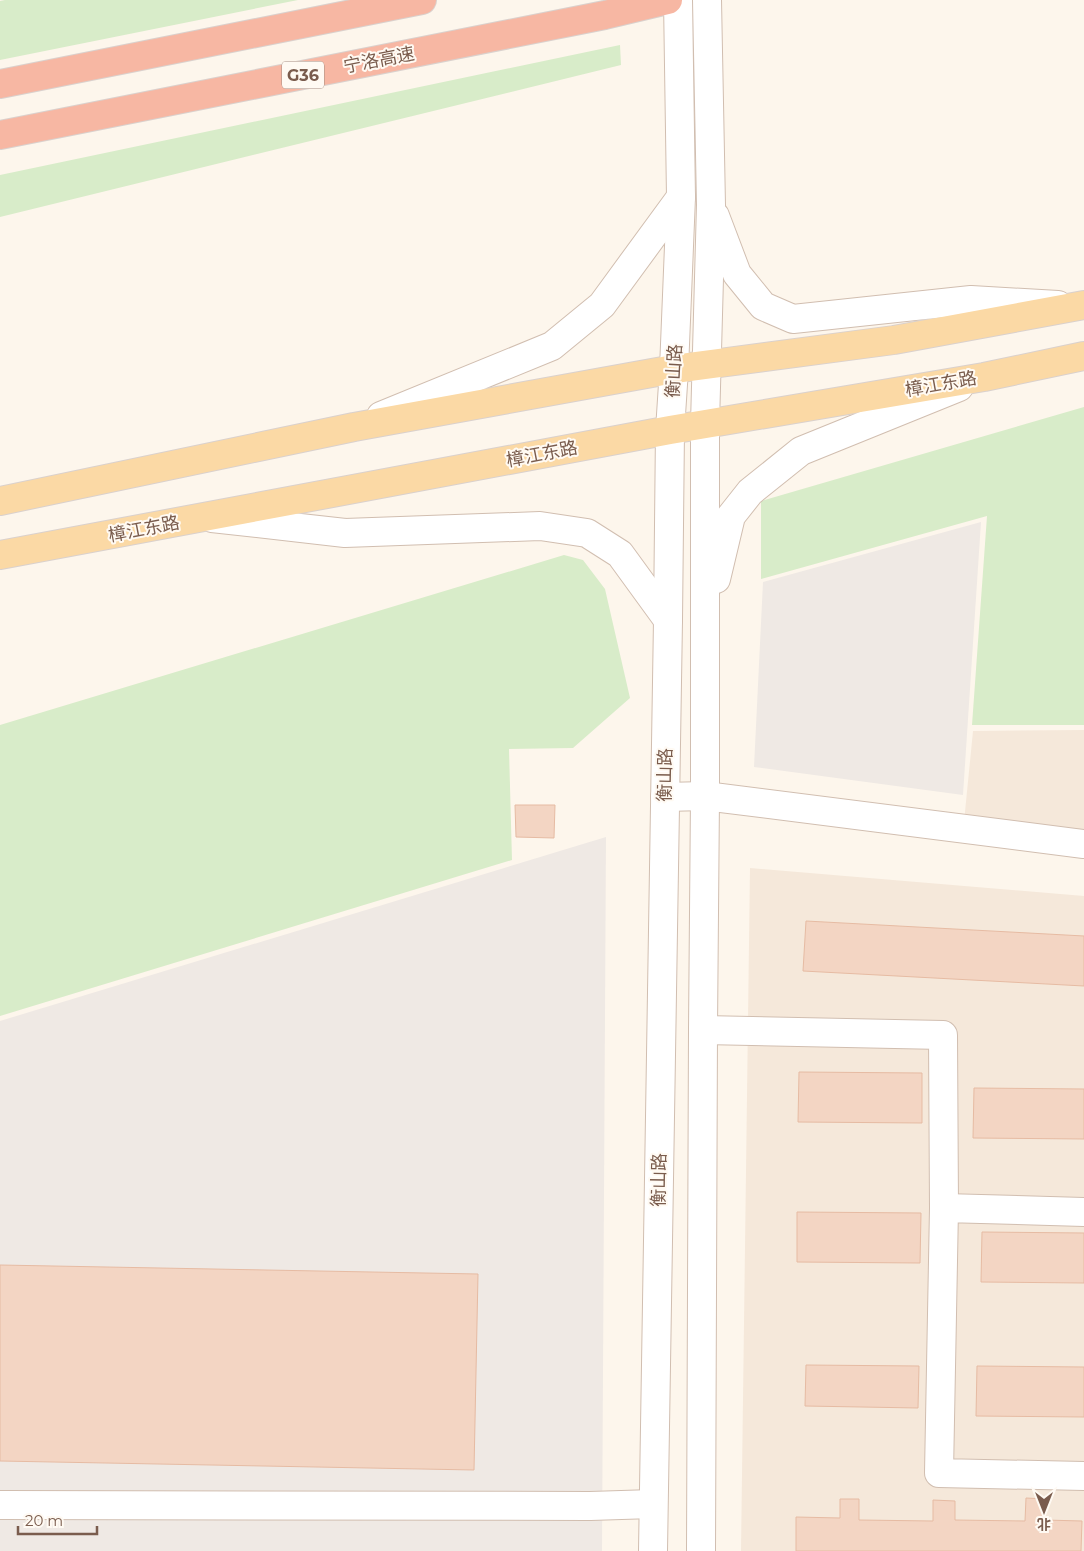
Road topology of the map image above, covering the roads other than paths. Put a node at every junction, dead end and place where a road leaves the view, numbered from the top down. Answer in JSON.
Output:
{"nodes":[{"id":1,"x":422,"y":0,"type":"edge"},
{"id":2,"x":668,"y":0,"type":"edge"},
{"id":3,"x":678,"y":0,"type":"edge"},
{"id":4,"x":707,"y":0,"type":"edge"},
{"id":5,"x":0,"y":84,"type":"edge"},
{"id":6,"x":0,"y":135,"type":"edge"},
{"id":7,"x":681,"y":197,"type":"junction"},
{"id":8,"x":711,"y":205,"type":"junction"},
{"id":9,"x":1080,"y":306,"type":"edge"},
{"id":10,"x":1084,"y":356,"type":"edge"},
{"id":11,"x":706,"y":365,"type":"junction"},
{"id":12,"x":674,"y":369,"type":"junction"},
{"id":13,"x":984,"y":377,"type":"junction"},
{"id":14,"x":705,"y":424,"type":"junction"},
{"id":15,"x":354,"y":427,"type":"junction"},
{"id":16,"x":670,"y":430,"type":"junction"},
{"id":17,"x":0,"y":501,"type":"edge"},
{"id":18,"x":206,"y":517,"type":"junction"},
{"id":19,"x":0,"y":555,"type":"edge"},
{"id":20,"x":668,"y":620,"type":"junction"},
{"id":21,"x":706,"y":625,"type":"junction"},
{"id":22,"x":706,"y":796,"type":"junction"},
{"id":23,"x":665,"y":797,"type":"junction"},
{"id":24,"x":1084,"y":844,"type":"edge"},
{"id":25,"x":702,"y":1030,"type":"junction"},
{"id":26,"x":944,"y":1208,"type":"junction"},
{"id":27,"x":1084,"y":1212,"type":"edge"},
{"id":28,"x":1084,"y":1476,"type":"edge"},
{"id":29,"x":653,"y":1504,"type":"junction"},
{"id":30,"x":0,"y":1505,"type":"edge"},
{"id":31,"x":653,"y":1551,"type":"edge"},
{"id":32,"x":701,"y":1551,"type":"edge"}],
"edges":[{"from":1,"to":5,"type":"highway"},
{"from":2,"to":6,"type":"highway","name":"宁洛高速","number":"G36"},
{"from":3,"to":7,"type":"street","name":"衡山路"},
{"from":4,"to":8,"type":"street","name":"衡山路"},
{"from":7,"to":12,"type":"street","name":"衡山路"},
{"from":7,"to":15,"type":"street"},
{"from":8,"to":9,"type":"street"},
{"from":8,"to":11,"type":"street","name":"衡山路"},
{"from":9,"to":11,"type":"main road"},
{"from":10,"to":13,"type":"main road","name":"樟江东路"},
{"from":11,"to":12,"type":"main road"},
{"from":11,"to":14,"type":"street","name":"衡山路"},
{"from":12,"to":15,"type":"main road"},
{"from":12,"to":16,"type":"street","name":"衡山路"},
{"from":13,"to":14,"type":"main road","name":"樟江东路"},
{"from":13,"to":21,"type":"street"},
{"from":14,"to":16,"type":"main road","name":"樟江东路"},
{"from":14,"to":21,"type":"street","name":"衡山路"},
{"from":15,"to":17,"type":"main road"},
{"from":16,"to":18,"type":"main road","name":"樟江东路"},
{"from":16,"to":20,"type":"street","name":"衡山路"},
{"from":18,"to":19,"type":"main road","name":"樟江东路"},
{"from":18,"to":20,"type":"street"},
{"from":20,"to":23,"type":"street","name":"衡山路"},
{"from":21,"to":22,"type":"street","name":"衡山路"},
{"from":22,"to":23,"type":"street"},
{"from":22,"to":24,"type":"street"},
{"from":22,"to":25,"type":"street","name":"衡山路"},
{"from":23,"to":29,"type":"street","name":"衡山路"},
{"from":25,"to":26,"type":"street"},
{"from":25,"to":32,"type":"street","name":"衡山路"},
{"from":26,"to":27,"type":"street"},
{"from":26,"to":28,"type":"street"},
{"from":29,"to":30,"type":"street"},
{"from":29,"to":31,"type":"street","name":"衡山路"}]}
